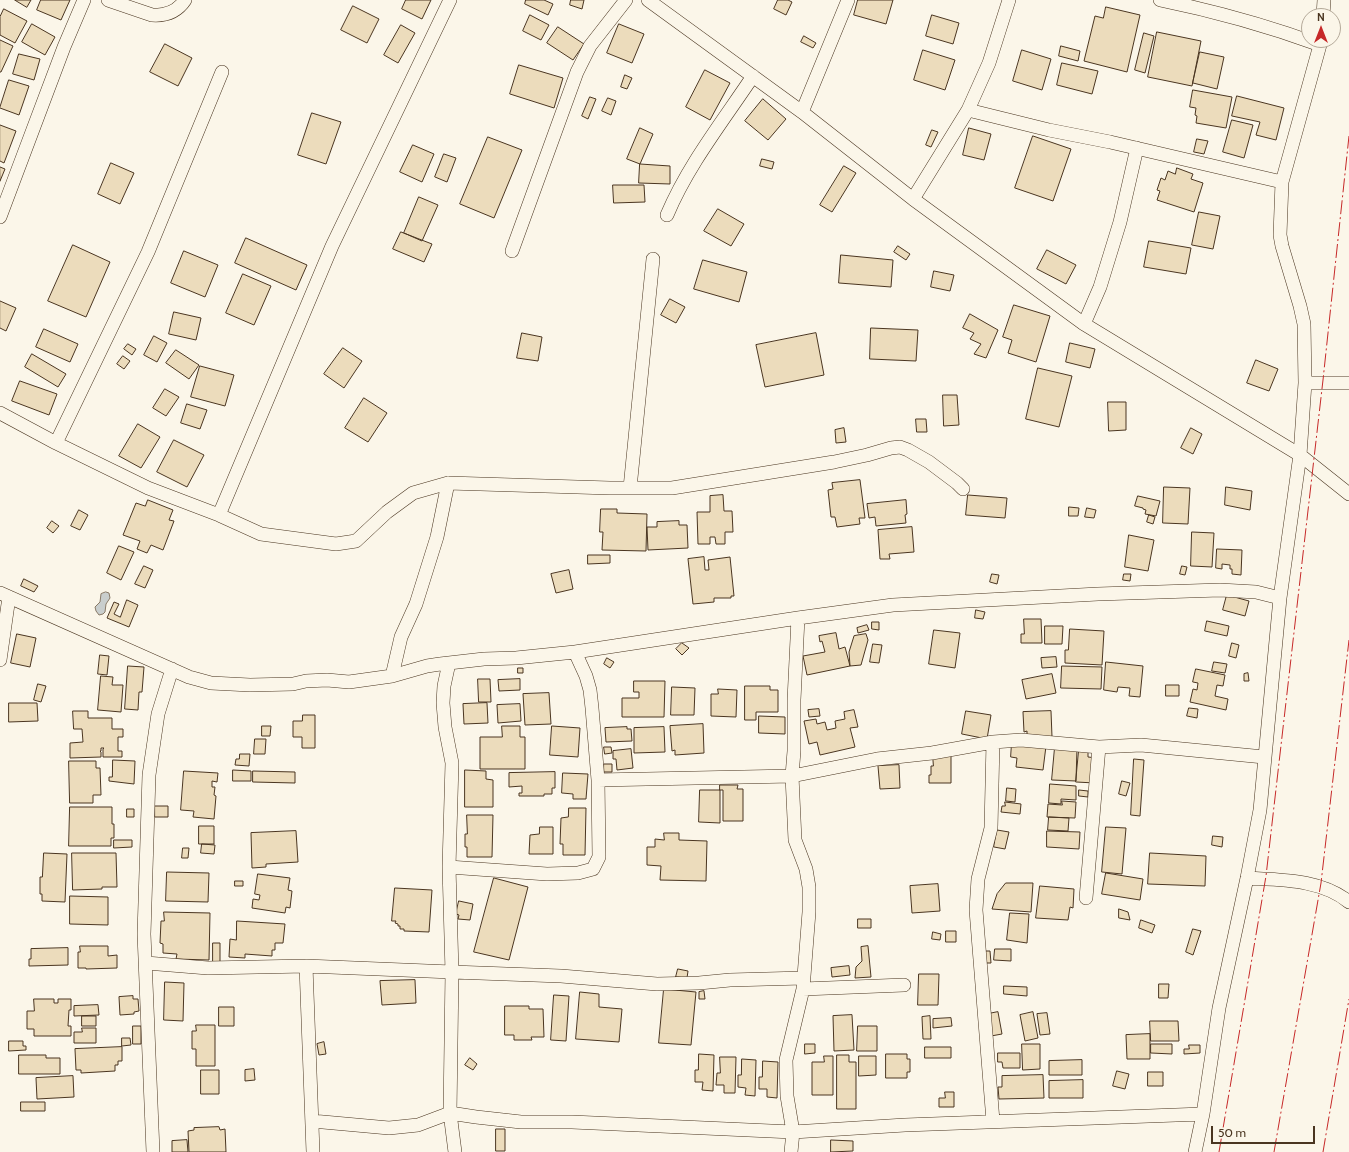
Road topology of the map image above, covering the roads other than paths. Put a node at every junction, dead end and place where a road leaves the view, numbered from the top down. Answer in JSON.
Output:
{"nodes":[{"id":1,"x":84,"y":0,"type":"edge"},
{"id":2,"x":108,"y":0,"type":"edge"},
{"id":3,"x":185,"y":0,"type":"edge"},
{"id":4,"x":450,"y":0,"type":"edge"},
{"id":5,"x":626,"y":0,"type":"edge"},
{"id":6,"x":648,"y":0,"type":"edge"},
{"id":7,"x":848,"y":0,"type":"edge"},
{"id":8,"x":1009,"y":0,"type":"edge"},
{"id":9,"x":1160,"y":0,"type":"edge"},
{"id":10,"x":1301,"y":37,"type":"edge"},
{"id":11,"x":1318,"y":48,"type":"edge"},
{"id":12,"x":222,"y":72,"type":"dead end"},
{"id":13,"x":753,"y":76,"type":"junction"},
{"id":14,"x":968,"y":110,"type":"junction"},
{"id":15,"x":802,"y":112,"type":"junction"},
{"id":16,"x":1137,"y":148,"type":"junction"},
{"id":17,"x":1282,"y":182,"type":"junction"},
{"id":18,"x":913,"y":199,"type":"junction"},
{"id":19,"x":666,"y":215,"type":"dead end"},
{"id":20,"x":0,"y":217,"type":"edge"},
{"id":21,"x":512,"y":250,"type":"dead end"},
{"id":22,"x":653,"y":259,"type":"dead end"},
{"id":23,"x":1084,"y":324,"type":"junction"},
{"id":24,"x":1305,"y":383,"type":"junction"},
{"id":25,"x":1349,"y":383,"type":"edge"},
{"id":26,"x":0,"y":413,"type":"edge"},
{"id":27,"x":56,"y":443,"type":"junction"},
{"id":28,"x":1300,"y":455,"type":"junction"},
{"id":29,"x":448,"y":483,"type":"junction"},
{"id":30,"x":630,"y":488,"type":"junction"},
{"id":31,"x":963,"y":489,"type":"dead end"},
{"id":32,"x":1349,"y":494,"type":"edge"},
{"id":33,"x":219,"y":515,"type":"junction"},
{"id":34,"x":5,"y":595,"type":"edge"},
{"id":35,"x":1280,"y":598,"type":"junction"},
{"id":36,"x":798,"y":618,"type":"junction"},
{"id":37,"x":574,"y":652,"type":"junction"},
{"id":38,"x":0,"y":660,"type":"edge"},
{"id":39,"x":449,"y":663,"type":"junction"},
{"id":40,"x":172,"y":669,"type":"junction"},
{"id":41,"x":392,"y":676,"type":"junction"},
{"id":42,"x":993,"y":742,"type":"junction"},
{"id":43,"x":1099,"y":747,"type":"junction"},
{"id":44,"x":1264,"y":756,"type":"junction"},
{"id":45,"x":792,"y":776,"type":"junction"},
{"id":46,"x":598,"y":780,"type":"junction"},
{"id":47,"x":449,"y":867,"type":"junction"},
{"id":48,"x":1247,"y":878,"type":"junction"},
{"id":49,"x":1086,"y":898,"type":"dead end"},
{"id":50,"x":1349,"y":902,"type":"edge"},
{"id":51,"x":146,"y":963,"type":"junction"},
{"id":52,"x":306,"y":966,"type":"junction"},
{"id":53,"x":452,"y":972,"type":"junction"},
{"id":54,"x":803,"y":984,"type":"junction"},
{"id":55,"x":904,"y":985,"type":"dead end"},
{"id":56,"x":450,"y":1112,"type":"junction"},
{"id":57,"x":1203,"y":1114,"type":"junction"},
{"id":58,"x":312,"y":1121,"type":"junction"},
{"id":59,"x":993,"y":1121,"type":"junction"},
{"id":60,"x":793,"y":1132,"type":"junction"},
{"id":61,"x":153,"y":1152,"type":"edge"},
{"id":62,"x":313,"y":1152,"type":"edge"},
{"id":63,"x":455,"y":1152,"type":"edge"},
{"id":64,"x":791,"y":1152,"type":"edge"},
{"id":65,"x":1195,"y":1152,"type":"edge"}],
"edges":[{"from":1,"to":20,"type":"street"},
{"from":2,"to":3,"type":"street"},
{"from":4,"to":33,"type":"street"},
{"from":5,"to":21,"type":"street"},
{"from":6,"to":13,"type":"street"},
{"from":7,"to":15,"type":"street"},
{"from":8,"to":14,"type":"street"},
{"from":9,"to":10,"type":"street"},
{"from":11,"to":17,"type":"street"},
{"from":12,"to":27,"type":"street"},
{"from":13,"to":15,"type":"street"},
{"from":13,"to":19,"type":"street"},
{"from":14,"to":16,"type":"street"},
{"from":14,"to":18,"type":"street"},
{"from":15,"to":18,"type":"street"},
{"from":16,"to":17,"type":"street"},
{"from":16,"to":23,"type":"street"},
{"from":17,"to":24,"type":"street"},
{"from":18,"to":23,"type":"street"},
{"from":22,"to":30,"type":"street"},
{"from":23,"to":28,"type":"street"},
{"from":24,"to":25,"type":"street"},
{"from":24,"to":28,"type":"street"},
{"from":26,"to":27,"type":"street"},
{"from":27,"to":33,"type":"street"},
{"from":28,"to":32,"type":"street"},
{"from":28,"to":35,"type":"street"},
{"from":29,"to":30,"type":"street"},
{"from":29,"to":33,"type":"street"},
{"from":29,"to":41,"type":"street"},
{"from":30,"to":31,"type":"street"},
{"from":34,"to":38,"type":"street"},
{"from":34,"to":40,"type":"street"},
{"from":35,"to":36,"type":"street"},
{"from":35,"to":44,"type":"street"},
{"from":36,"to":37,"type":"street"},
{"from":36,"to":45,"type":"street"},
{"from":37,"to":39,"type":"street"},
{"from":37,"to":46,"type":"street"},
{"from":39,"to":41,"type":"street"},
{"from":39,"to":47,"type":"street"},
{"from":40,"to":41,"type":"street"},
{"from":40,"to":51,"type":"street"},
{"from":42,"to":43,"type":"street"},
{"from":42,"to":45,"type":"street"},
{"from":42,"to":59,"type":"street"},
{"from":43,"to":44,"type":"street"},
{"from":43,"to":49,"type":"street"},
{"from":44,"to":48,"type":"street"},
{"from":45,"to":46,"type":"street"},
{"from":45,"to":54,"type":"street"},
{"from":46,"to":47,"type":"street"},
{"from":47,"to":53,"type":"street"},
{"from":48,"to":50,"type":"street"},
{"from":48,"to":57,"type":"street"},
{"from":51,"to":52,"type":"street"},
{"from":51,"to":61,"type":"street"},
{"from":52,"to":53,"type":"street"},
{"from":52,"to":58,"type":"street"},
{"from":53,"to":54,"type":"street"},
{"from":53,"to":56,"type":"street"},
{"from":54,"to":55,"type":"street"},
{"from":54,"to":60,"type":"street"},
{"from":56,"to":58,"type":"street"},
{"from":56,"to":60,"type":"street"},
{"from":56,"to":63,"type":"street"},
{"from":57,"to":59,"type":"street"},
{"from":57,"to":65,"type":"street"},
{"from":58,"to":62,"type":"street"},
{"from":59,"to":60,"type":"street"},
{"from":60,"to":64,"type":"street"}]}
